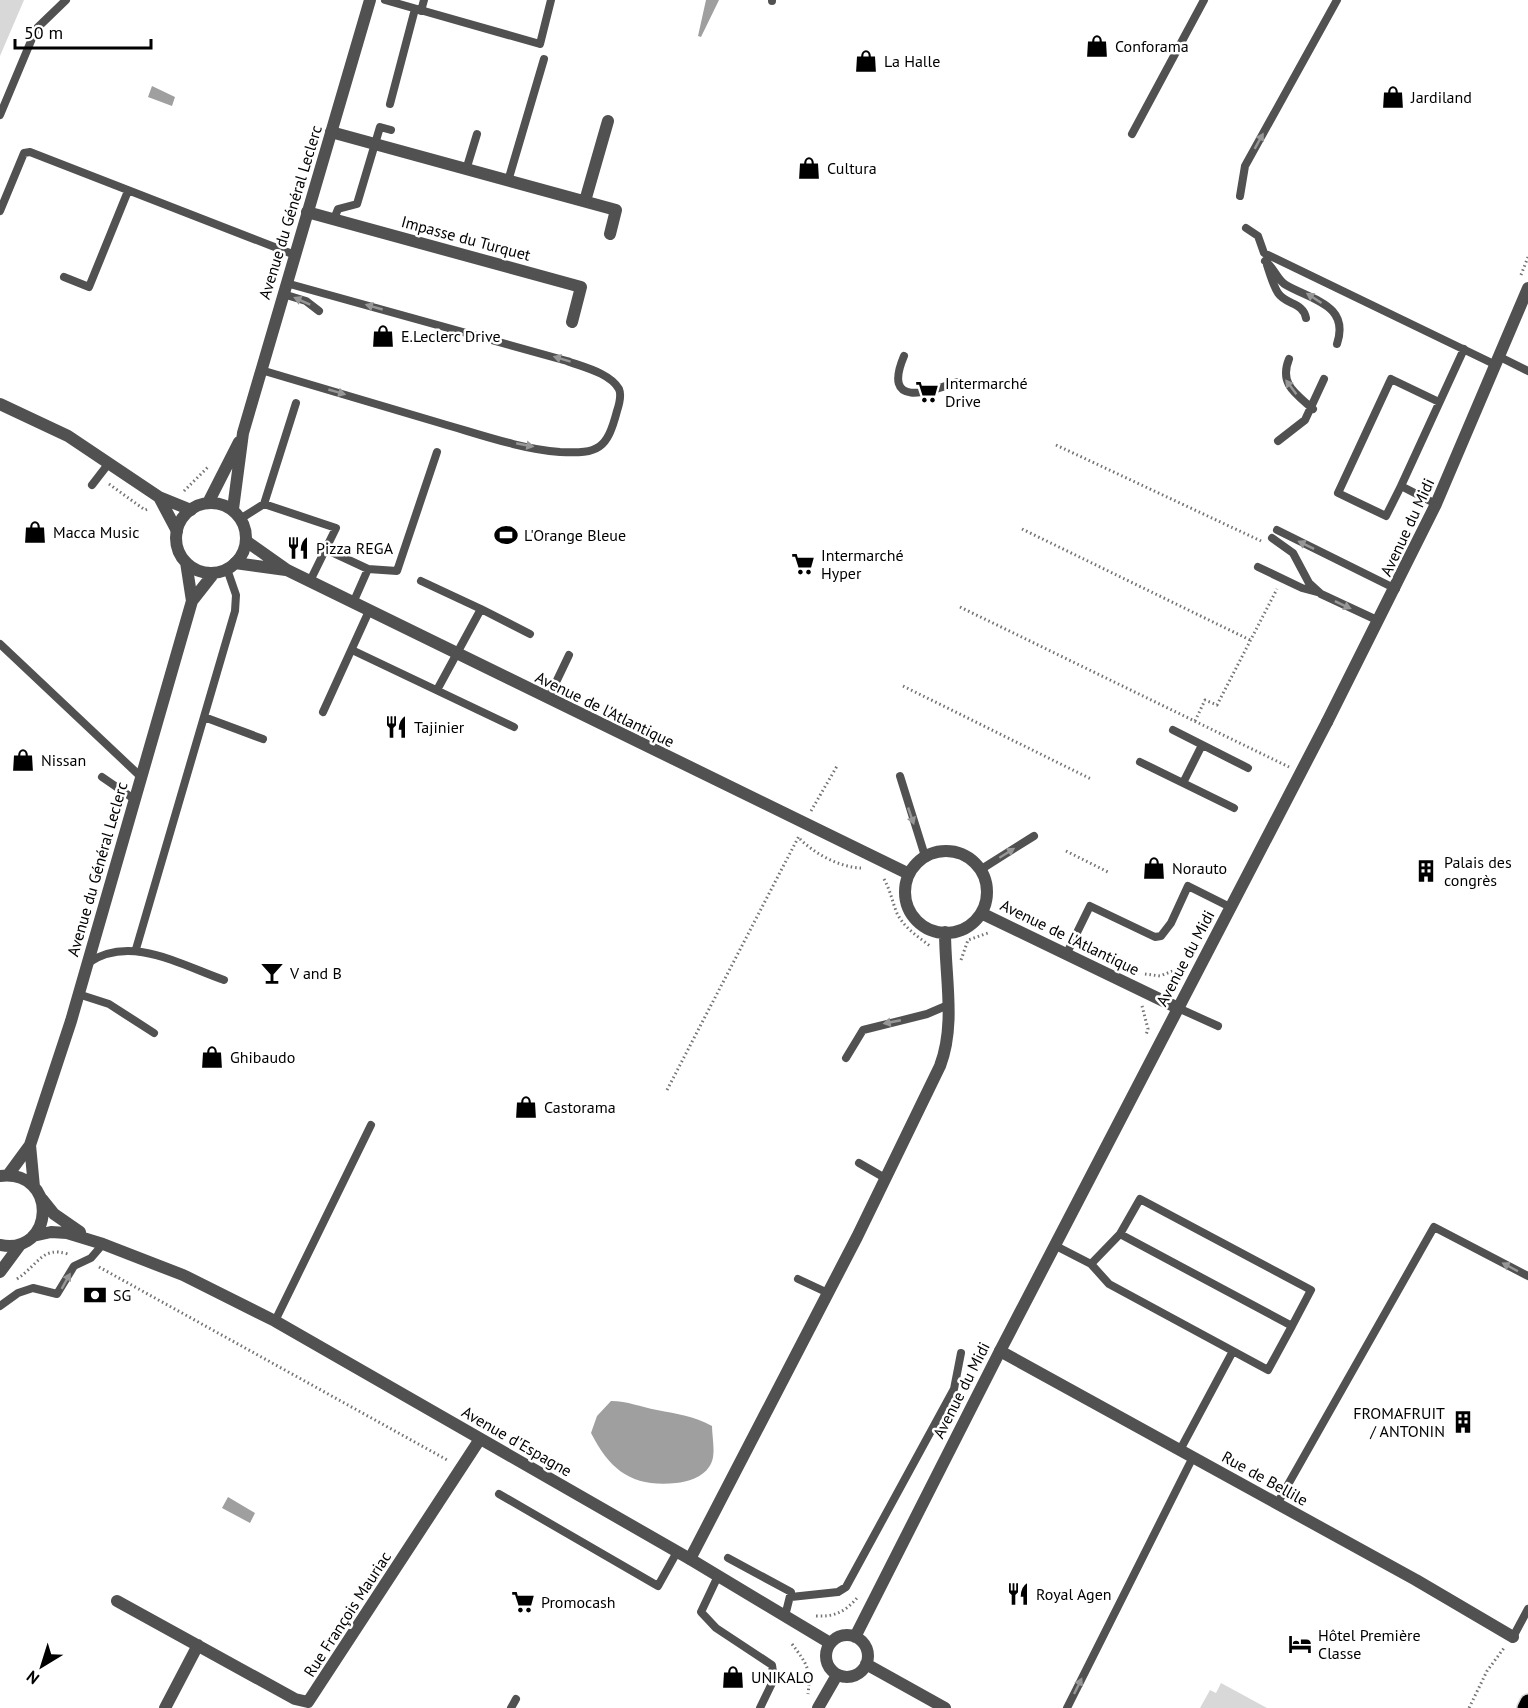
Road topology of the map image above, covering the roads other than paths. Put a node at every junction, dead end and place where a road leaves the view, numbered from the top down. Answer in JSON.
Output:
{"nodes":[{"id":1,"x":66,"y":0,"type":"edge"},
{"id":2,"x":370,"y":0,"type":"edge"},
{"id":3,"x":385,"y":0,"type":"edge"},
{"id":4,"x":424,"y":0,"type":"edge"},
{"id":5,"x":551,"y":0,"type":"edge"},
{"id":6,"x":1204,"y":0,"type":"edge"},
{"id":7,"x":1337,"y":0,"type":"edge"},
{"id":8,"x":418,"y":10,"type":"junction"},
{"id":9,"x":544,"y":58,"type":"dead end"},
{"id":10,"x":390,"y":104,"type":"dead end"},
{"id":11,"x":0,"y":115,"type":"edge"},
{"id":12,"x":608,"y":122,"type":"dead end"},
{"id":13,"x":391,"y":130,"type":"dead end"},
{"id":14,"x":331,"y":132,"type":"junction"},
{"id":15,"x":477,"y":134,"type":"dead end"},
{"id":16,"x":1132,"y":134,"type":"dead end"},
{"id":17,"x":374,"y":143,"type":"junction"},
{"id":18,"x":465,"y":170,"type":"junction"},
{"id":19,"x":507,"y":181,"type":"junction"},
{"id":20,"x":128,"y":191,"type":"junction"},
{"id":21,"x":1240,"y":196,"type":"dead end"},
{"id":22,"x":585,"y":201,"type":"junction"},
{"id":23,"x":0,"y":211,"type":"edge"},
{"id":24,"x":307,"y":212,"type":"junction"},
{"id":25,"x":334,"y":219,"type":"junction"},
{"id":26,"x":1246,"y":228,"type":"dead end"},
{"id":27,"x":610,"y":234,"type":"dead end"},
{"id":28,"x":295,"y":255,"type":"junction"},
{"id":29,"x":1264,"y":257,"type":"junction"},
{"id":30,"x":63,"y":277,"type":"dead end"},
{"id":31,"x":285,"y":288,"type":"junction"},
{"id":32,"x":1528,"y":288,"type":"edge"},
{"id":33,"x":319,"y":311,"type":"dead end"},
{"id":34,"x":1306,"y":318,"type":"dead end"},
{"id":35,"x":572,"y":322,"type":"dead end"},
{"id":36,"x":1337,"y":344,"type":"dead end"},
{"id":37,"x":1464,"y":349,"type":"junction"},
{"id":38,"x":904,"y":356,"type":"dead end"},
{"id":39,"x":1289,"y":359,"type":"dead end"},
{"id":40,"x":1498,"y":361,"type":"junction"},
{"id":41,"x":261,"y":370,"type":"junction"},
{"id":42,"x":1528,"y":371,"type":"edge"},
{"id":43,"x":1324,"y":379,"type":"dead end"},
{"id":44,"x":957,"y":382,"type":"dead end"},
{"id":45,"x":1439,"y":402,"type":"junction"},
{"id":46,"x":296,"y":403,"type":"dead end"},
{"id":47,"x":0,"y":404,"type":"edge"},
{"id":48,"x":1313,"y":409,"type":"junction"},
{"id":49,"x":243,"y":433,"type":"junction"},
{"id":50,"x":1278,"y":441,"type":"dead end"},
{"id":51,"x":436,"y":452,"type":"dead end"},
{"id":52,"x":109,"y":463,"type":"junction"},
{"id":53,"x":92,"y":485,"type":"dead end"},
{"id":54,"x":1401,"y":486,"type":"junction"},
{"id":55,"x":159,"y":497,"type":"junction"},
{"id":56,"x":208,"y":503,"type":"junction"},
{"id":57,"x":264,"y":504,"type":"junction"},
{"id":58,"x":1436,"y":504,"type":"junction"},
{"id":59,"x":191,"y":510,"type":"junction"},
{"id":60,"x":236,"y":514,"type":"junction"},
{"id":61,"x":177,"y":531,"type":"junction"},
{"id":62,"x":246,"y":541,"type":"junction"},
{"id":63,"x":325,"y":549,"type":"junction"},
{"id":64,"x":186,"y":562,"type":"junction"},
{"id":65,"x":231,"y":566,"type":"junction"},
{"id":66,"x":1258,"y":567,"type":"dead end"},
{"id":67,"x":368,"y":569,"type":"junction"},
{"id":68,"x":287,"y":570,"type":"junction"},
{"id":69,"x":214,"y":573,"type":"junction"},
{"id":70,"x":310,"y":581,"type":"junction"},
{"id":71,"x":421,"y":581,"type":"dead end"},
{"id":72,"x":1396,"y":589,"type":"junction"},
{"id":73,"x":1319,"y":592,"type":"junction"},
{"id":74,"x":192,"y":601,"type":"junction"},
{"id":75,"x":352,"y":603,"type":"junction"},
{"id":76,"x":482,"y":609,"type":"junction"},
{"id":77,"x":369,"y":611,"type":"junction"},
{"id":78,"x":1379,"y":621,"type":"junction"},
{"id":79,"x":531,"y":634,"type":"dead end"},
{"id":80,"x":0,"y":644,"type":"edge"},
{"id":81,"x":352,"y":650,"type":"junction"},
{"id":82,"x":455,"y":654,"type":"junction"},
{"id":83,"x":569,"y":655,"type":"dead end"},
{"id":84,"x":437,"y":690,"type":"junction"},
{"id":85,"x":548,"y":699,"type":"junction"},
{"id":86,"x":323,"y":712,"type":"dead end"},
{"id":87,"x":204,"y":717,"type":"junction"},
{"id":88,"x":514,"y":726,"type":"dead end"},
{"id":89,"x":1173,"y":730,"type":"dead end"},
{"id":90,"x":263,"y":739,"type":"dead end"},
{"id":91,"x":1202,"y":745,"type":"junction"},
{"id":92,"x":1140,"y":762,"type":"dead end"},
{"id":93,"x":1248,"y":768,"type":"dead end"},
{"id":94,"x":140,"y":776,"type":"junction"},
{"id":95,"x":900,"y":776,"type":"dead end"},
{"id":96,"x":102,"y":777,"type":"dead end"},
{"id":97,"x":1183,"y":783,"type":"junction"},
{"id":98,"x":134,"y":799,"type":"junction"},
{"id":99,"x":1234,"y":808,"type":"dead end"},
{"id":100,"x":1034,"y":836,"type":"dead end"},
{"id":101,"x":925,"y":856,"type":"junction"},
{"id":102,"x":980,"y":870,"type":"junction"},
{"id":103,"x":909,"y":874,"type":"junction"},
{"id":104,"x":1230,"y":907,"type":"junction"},
{"id":105,"x":981,"y":913,"type":"junction"},
{"id":106,"x":945,"y":932,"type":"junction"},
{"id":107,"x":136,"y":949,"type":"junction"},
{"id":108,"x":1066,"y":955,"type":"junction"},
{"id":109,"x":87,"y":964,"type":"junction"},
{"id":110,"x":224,"y":980,"type":"dead end"},
{"id":111,"x":78,"y":994,"type":"junction"},
{"id":112,"x":948,"y":1005,"type":"junction"},
{"id":113,"x":1178,"y":1008,"type":"junction"},
{"id":114,"x":1218,"y":1026,"type":"dead end"},
{"id":115,"x":154,"y":1033,"type":"dead end"},
{"id":116,"x":846,"y":1058,"type":"dead end"},
{"id":117,"x":371,"y":1125,"type":"dead end"},
{"id":118,"x":30,"y":1145,"type":"junction"},
{"id":119,"x":859,"y":1164,"type":"dead end"},
{"id":120,"x":4,"y":1176,"type":"edge"},
{"id":121,"x":885,"y":1178,"type":"junction"},
{"id":122,"x":38,"y":1193,"type":"junction"},
{"id":123,"x":1120,"y":1234,"type":"junction"},
{"id":124,"x":33,"y":1236,"type":"junction"},
{"id":125,"x":103,"y":1244,"type":"junction"},
{"id":126,"x":0,"y":1245,"type":"edge"},
{"id":127,"x":20,"y":1245,"type":"junction"},
{"id":128,"x":1054,"y":1245,"type":"junction"},
{"id":129,"x":1091,"y":1264,"type":"junction"},
{"id":130,"x":0,"y":1272,"type":"edge"},
{"id":131,"x":1528,"y":1276,"type":"edge"},
{"id":132,"x":798,"y":1279,"type":"dead end"},
{"id":133,"x":828,"y":1293,"type":"junction"},
{"id":134,"x":0,"y":1306,"type":"edge"},
{"id":135,"x":275,"y":1321,"type":"junction"},
{"id":136,"x":1292,"y":1326,"type":"junction"},
{"id":137,"x":1000,"y":1351,"type":"junction"},
{"id":138,"x":1233,"y":1351,"type":"junction"},
{"id":139,"x":962,"y":1353,"type":"dead end"},
{"id":140,"x":480,"y":1439,"type":"junction"},
{"id":141,"x":1180,"y":1450,"type":"junction"},
{"id":142,"x":1193,"y":1457,"type":"junction"},
{"id":143,"x":499,"y":1494,"type":"dead end"},
{"id":144,"x":1277,"y":1504,"type":"junction"},
{"id":145,"x":677,"y":1552,"type":"junction"},
{"id":146,"x":728,"y":1558,"type":"dead end"},
{"id":147,"x":690,"y":1559,"type":"junction"},
{"id":148,"x":718,"y":1576,"type":"junction"},
{"id":149,"x":791,"y":1597,"type":"junction"},
{"id":150,"x":117,"y":1601,"type":"dead end"},
{"id":151,"x":1528,"y":1609,"type":"edge"},
{"id":152,"x":785,"y":1616,"type":"junction"},
{"id":153,"x":855,"y":1637,"type":"junction"},
{"id":154,"x":1513,"y":1637,"type":"joint"},
{"id":155,"x":830,"y":1643,"type":"junction"},
{"id":156,"x":198,"y":1645,"type":"junction"},
{"id":157,"x":866,"y":1664,"type":"junction"},
{"id":158,"x":837,"y":1675,"type":"junction"},
{"id":159,"x":1528,"y":1696,"type":"edge"},
{"id":160,"x":516,"y":1699,"type":"dead end"},
{"id":161,"x":1528,"y":1702,"type":"edge"},
{"id":162,"x":165,"y":1708,"type":"edge"},
{"id":163,"x":511,"y":1708,"type":"edge"},
{"id":164,"x":760,"y":1708,"type":"edge"},
{"id":165,"x":819,"y":1708,"type":"edge"},
{"id":166,"x":945,"y":1708,"type":"edge"},
{"id":167,"x":1067,"y":1708,"type":"edge"},
{"id":168,"x":1523,"y":1708,"type":"edge"}],
"edges":[{"from":1,"to":11,"type":"lane"},
{"from":2,"to":14,"type":"street","name":"Avenue du Général Leclerc"},
{"from":3,"to":8,"type":"lane"},
{"from":4,"to":8,"type":"lane"},
{"from":5,"to":8,"type":"lane"},
{"from":6,"to":16,"type":"lane"},
{"from":21,"to":7,"type":"lane","one_way":true},
{"from":8,"to":10,"type":"lane"},
{"from":9,"to":19,"type":"lane"},
{"from":12,"to":22,"type":"street"},
{"from":13,"to":17,"type":"lane"},
{"from":14,"to":17,"type":"street"},
{"from":14,"to":24,"type":"street","name":"Avenue du Général Leclerc"},
{"from":15,"to":18,"type":"lane"},
{"from":17,"to":18,"type":"street"},
{"from":17,"to":25,"type":"lane"},
{"from":18,"to":19,"type":"street"},
{"from":19,"to":22,"type":"street"},
{"from":20,"to":23,"type":"lane"},
{"from":20,"to":28,"type":"lane"},
{"from":20,"to":30,"type":"lane"},
{"from":22,"to":27,"type":"street"},
{"from":24,"to":25,"type":"street","name":"Impasse du Turquet"},
{"from":24,"to":28,"type":"street","name":"Avenue du Général Leclerc"},
{"from":25,"to":35,"type":"street","name":"Impasse du Turquet"},
{"from":26,"to":29,"type":"lane"},
{"from":28,"to":31,"type":"street","name":"Avenue du Général Leclerc"},
{"from":29,"to":34,"type":"lane"},
{"from":36,"to":29,"type":"lane","one_way":true},
{"from":29,"to":37,"type":"lane"},
{"from":33,"to":31,"type":"lane","one_way":true},
{"from":31,"to":41,"type":"street","name":"Avenue du Général Leclerc"},
{"from":41,"to":31,"type":"lane","one_way":true},
{"from":32,"to":40,"type":"street","name":"Avenue du Midi"},
{"from":37,"to":40,"type":"lane"},
{"from":37,"to":45,"type":"lane"},
{"from":38,"to":44,"type":"lane"},
{"from":48,"to":39,"type":"lane","one_way":true},
{"from":40,"to":42,"type":"lane"},
{"from":40,"to":58,"type":"street","name":"Avenue du Midi"},
{"from":41,"to":49,"type":"street","name":"Avenue du Général Leclerc"},
{"from":43,"to":48,"type":"lane"},
{"from":45,"to":54,"type":"lane"},
{"from":45,"to":54,"type":"lane"},
{"from":46,"to":57,"type":"lane"},
{"from":47,"to":52,"type":"street"},
{"from":48,"to":50,"type":"lane"},
{"from":49,"to":56,"type":"street","name":"Avenue du Général Leclerc"},
{"from":49,"to":60,"type":"street","name":"Avenue du Général Leclerc"},
{"from":51,"to":67,"type":"lane"},
{"from":52,"to":53,"type":"lane"},
{"from":52,"to":55,"type":"street"},
{"from":54,"to":58,"type":"lane"},
{"from":55,"to":59,"type":"street"},
{"from":55,"to":61,"type":"street"},
{"from":56,"to":59,"type":"street"},
{"from":56,"to":60,"type":"street"},
{"from":57,"to":60,"type":"lane"},
{"from":57,"to":63,"type":"lane"},
{"from":58,"to":72,"type":"street","name":"Avenue du Midi"},
{"from":59,"to":61,"type":"street"},
{"from":60,"to":62,"type":"street"},
{"from":61,"to":64,"type":"street"},
{"from":62,"to":65,"type":"street"},
{"from":62,"to":68,"type":"street","name":"Avenue de l'Atlantique"},
{"from":63,"to":67,"type":"lane"},
{"from":63,"to":70,"type":"lane"},
{"from":64,"to":69,"type":"street"},
{"from":64,"to":74,"type":"street","name":"Avenue du Général Leclerc"},
{"from":65,"to":68,"type":"street","name":"Avenue de l'Atlantique"},
{"from":65,"to":69,"type":"street"},
{"from":65,"to":87,"type":"lane"},
{"from":66,"to":73,"type":"lane"},
{"from":67,"to":75,"type":"lane"},
{"from":68,"to":70,"type":"street","name":"Avenue de l'Atlantique"},
{"from":69,"to":74,"type":"street","name":"Avenue du Général Leclerc"},
{"from":70,"to":75,"type":"street","name":"Avenue de l'Atlantique"},
{"from":71,"to":76,"type":"lane"},
{"from":72,"to":73,"type":"lane","one_way":true},
{"from":72,"to":78,"type":"street","name":"Avenue du Midi"},
{"from":73,"to":78,"type":"lane","one_way":true},
{"from":74,"to":94,"type":"street","name":"Avenue du Général Leclerc"},
{"from":75,"to":77,"type":"street","name":"Avenue de l'Atlantique"},
{"from":76,"to":79,"type":"lane"},
{"from":76,"to":82,"type":"lane"},
{"from":77,"to":81,"type":"lane"},
{"from":77,"to":82,"type":"street","name":"Avenue de l'Atlantique"},
{"from":78,"to":104,"type":"street","name":"Avenue du Midi"},
{"from":80,"to":94,"type":"lane"},
{"from":81,"to":84,"type":"lane"},
{"from":81,"to":86,"type":"lane"},
{"from":82,"to":84,"type":"lane"},
{"from":82,"to":85,"type":"street","name":"Avenue de l'Atlantique"},
{"from":83,"to":85,"type":"lane"},
{"from":84,"to":88,"type":"lane"},
{"from":85,"to":103,"type":"street","name":"Avenue de l'Atlantique"},
{"from":87,"to":90,"type":"lane"},
{"from":87,"to":107,"type":"lane"},
{"from":89,"to":91,"type":"lane"},
{"from":91,"to":93,"type":"lane"},
{"from":91,"to":97,"type":"lane"},
{"from":92,"to":97,"type":"lane"},
{"from":94,"to":98,"type":"street","name":"Avenue du Général Leclerc"},
{"from":95,"to":101,"type":"lane","one_way":true},
{"from":96,"to":98,"type":"lane"},
{"from":97,"to":99,"type":"lane"},
{"from":98,"to":109,"type":"street","name":"Avenue du Général Leclerc"},
{"from":102,"to":100,"type":"lane","one_way":true},
{"from":101,"to":102,"type":"street"},
{"from":101,"to":103,"type":"street"},
{"from":102,"to":105,"type":"street"},
{"from":103,"to":106,"type":"street"},
{"from":104,"to":108,"type":"lane"},
{"from":104,"to":113,"type":"street","name":"Avenue du Midi"},
{"from":105,"to":106,"type":"street"},
{"from":105,"to":108,"type":"street","name":"Avenue de l'Atlantique"},
{"from":106,"to":112,"type":"street"},
{"from":107,"to":109,"type":"lane"},
{"from":107,"to":110,"type":"lane"},
{"from":108,"to":113,"type":"street","name":"Avenue de l'Atlantique"},
{"from":109,"to":111,"type":"street","name":"Avenue du Général Leclerc"},
{"from":111,"to":115,"type":"lane"},
{"from":111,"to":118,"type":"street","name":"Avenue du Général Leclerc"},
{"from":112,"to":116,"type":"lane","one_way":true},
{"from":112,"to":121,"type":"street"},
{"from":113,"to":114,"type":"lane"},
{"from":113,"to":128,"type":"street","name":"Avenue du Midi"},
{"from":117,"to":135,"type":"lane"},
{"from":118,"to":120,"type":"street","name":"Avenue du Général Leclerc"},
{"from":118,"to":122,"type":"street","name":"Avenue du Général Leclerc"},
{"from":119,"to":121,"type":"lane"},
{"from":120,"to":122,"type":"street"},
{"from":121,"to":133,"type":"street"},
{"from":122,"to":124,"type":"street","name":"Avenue du Général Leclerc"},
{"from":122,"to":125,"type":"street"},
{"from":123,"to":129,"type":"lane"},
{"from":123,"to":136,"type":"lane"},
{"from":123,"to":136,"type":"lane"},
{"from":124,"to":125,"type":"street"},
{"from":124,"to":127,"type":"street"},
{"from":134,"to":125,"type":"lane","one_way":true},
{"from":125,"to":135,"type":"street","name":"Avenue d'Espagne"},
{"from":126,"to":127,"type":"street"},
{"from":127,"to":130,"type":"street"},
{"from":128,"to":129,"type":"lane"},
{"from":128,"to":137,"type":"street","name":"Avenue du Midi"},
{"from":129,"to":138,"type":"lane"},
{"from":131,"to":144,"type":"lane","one_way":true},
{"from":132,"to":133,"type":"lane"},
{"from":133,"to":147,"type":"street"},
{"from":135,"to":140,"type":"street","name":"Avenue d'Espagne"},
{"from":136,"to":138,"type":"lane"},
{"from":137,"to":141,"type":"street","name":"Rue de Bellile"},
{"from":137,"to":153,"type":"street","name":"Avenue du Midi"},
{"from":138,"to":141,"type":"lane"},
{"from":139,"to":149,"type":"lane"},
{"from":140,"to":145,"type":"street","name":"Avenue d'Espagne"},
{"from":140,"to":156,"type":"street","name":"Rue François Mauriac"},
{"from":141,"to":142,"type":"street","name":"Rue de Bellile"},
{"from":142,"to":144,"type":"street","name":"Rue de Bellile"},
{"from":167,"to":142,"type":"lane","one_way":true},
{"from":143,"to":145,"type":"lane"},
{"from":144,"to":154,"type":"street","name":"Rue de Bellile"},
{"from":145,"to":147,"type":"street","name":"Avenue d'Espagne"},
{"from":146,"to":149,"type":"lane"},
{"from":147,"to":148,"type":"street","name":"Avenue d'Espagne"},
{"from":148,"to":152,"type":"street","name":"Avenue d'Espagne"},
{"from":148,"to":164,"type":"lane"},
{"from":149,"to":152,"type":"lane"},
{"from":150,"to":156,"type":"street","name":"Rue François Mauriac"},
{"from":151,"to":154,"type":"lane"},
{"from":152,"to":155,"type":"street","name":"Avenue d'Espagne"},
{"from":153,"to":155,"type":"street"},
{"from":153,"to":157,"type":"street"},
{"from":155,"to":158,"type":"street"},
{"from":156,"to":162,"type":"street"},
{"from":157,"to":158,"type":"street"},
{"from":157,"to":166,"type":"street"},
{"from":158,"to":165,"type":"street"},
{"from":159,"to":168,"type":"street"},
{"from":160,"to":163,"type":"lane"},
{"from":161,"to":168,"type":"main road"}]}
